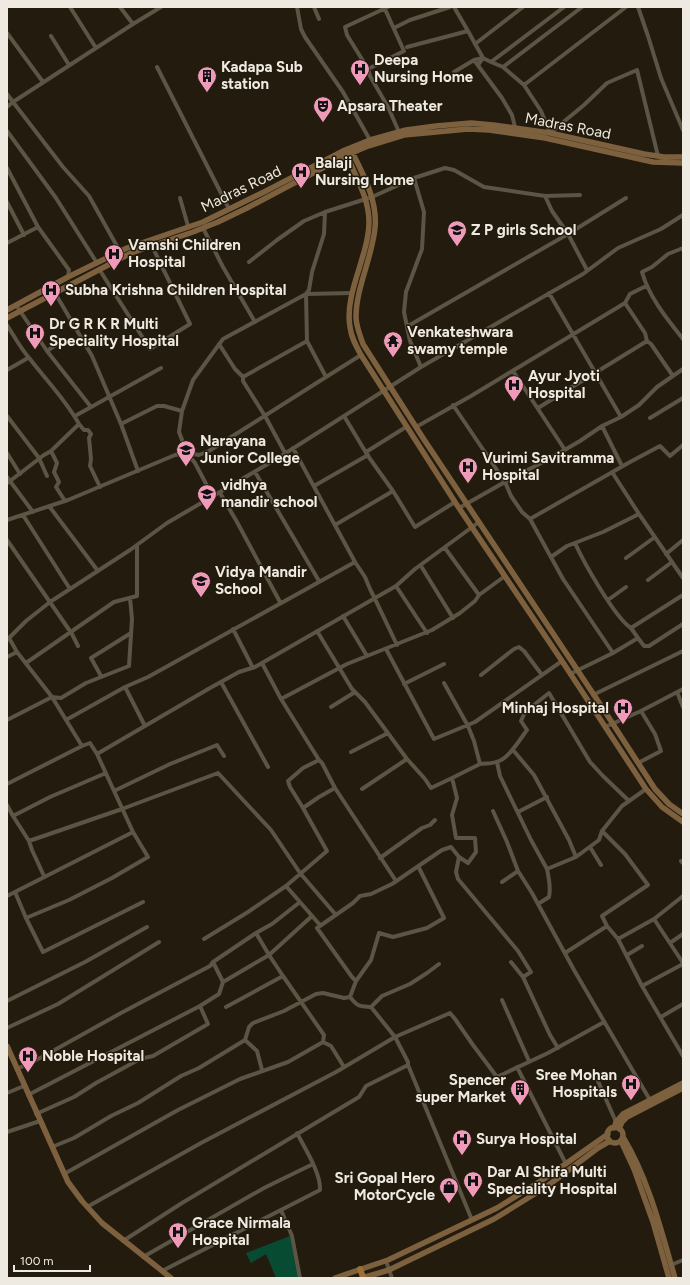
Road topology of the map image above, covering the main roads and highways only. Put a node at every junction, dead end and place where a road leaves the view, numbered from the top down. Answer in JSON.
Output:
{"nodes":[{"id":1,"x":513,"y":130,"type":"junction"},
{"id":2,"x":348,"y":151,"type":"junction"},
{"id":3,"x":683,"y":157,"type":"edge"},
{"id":4,"x":683,"y":163,"type":"edge"},
{"id":5,"x":122,"y":254,"type":"junction"},
{"id":6,"x":7,"y":310,"type":"edge"},
{"id":7,"x":7,"y":318,"type":"edge"},
{"id":8,"x":659,"y":794,"type":"junction"},
{"id":9,"x":654,"y":799,"type":"junction"},
{"id":10,"x":682,"y":818,"type":"edge"},
{"id":11,"x":7,"y":1046,"type":"edge"},
{"id":12,"x":683,"y":1083,"type":"edge"},
{"id":13,"x":683,"y":1088,"type":"edge"},
{"id":14,"x":617,"y":1128,"type":"junction"},
{"id":15,"x":608,"y":1134,"type":"junction"},
{"id":16,"x":622,"y":1139,"type":"junction"},
{"id":17,"x":610,"y":1141,"type":"junction"},
{"id":18,"x":360,"y":1269,"type":"junction"},
{"id":19,"x":170,"y":1278,"type":"edge"},
{"id":20,"x":335,"y":1278,"type":"edge"},
{"id":21,"x":362,"y":1278,"type":"edge"},
{"id":22,"x":669,"y":1278,"type":"edge"},
{"id":23,"x":675,"y":1278,"type":"edge"}],
"edges":[{"from":1,"to":2,"type":"main road"},
{"from":1,"to":2,"type":"main road","name":"Madras Road"},
{"from":1,"to":3,"type":"main road","name":"Madras Road"},
{"from":1,"to":4,"type":"main road"},
{"from":2,"to":5,"type":"main road","name":"Madras Road"},
{"from":2,"to":5,"type":"main road"},
{"from":2,"to":8,"type":"main road"},
{"from":2,"to":9,"type":"main road"},
{"from":5,"to":6,"type":"main road","name":"Madras Road"},
{"from":5,"to":7,"type":"main road"},
{"from":8,"to":9,"type":"main road"},
{"from":8,"to":10,"type":"main road"},
{"from":9,"to":10,"type":"main road"},
{"from":11,"to":19,"type":"main road"},
{"from":12,"to":14,"type":"main road"},
{"from":13,"to":14,"type":"main road"},
{"from":14,"to":15,"type":"main road"},
{"from":14,"to":16,"type":"main road"},
{"from":15,"to":17,"type":"main road"},
{"from":15,"to":18,"type":"main road"},
{"from":16,"to":17,"type":"main road"},
{"from":16,"to":22,"type":"main road"},
{"from":16,"to":23,"type":"main road"},
{"from":17,"to":21,"type":"main road"},
{"from":18,"to":20,"type":"main road"},
{"from":18,"to":21,"type":"main road"}]}
